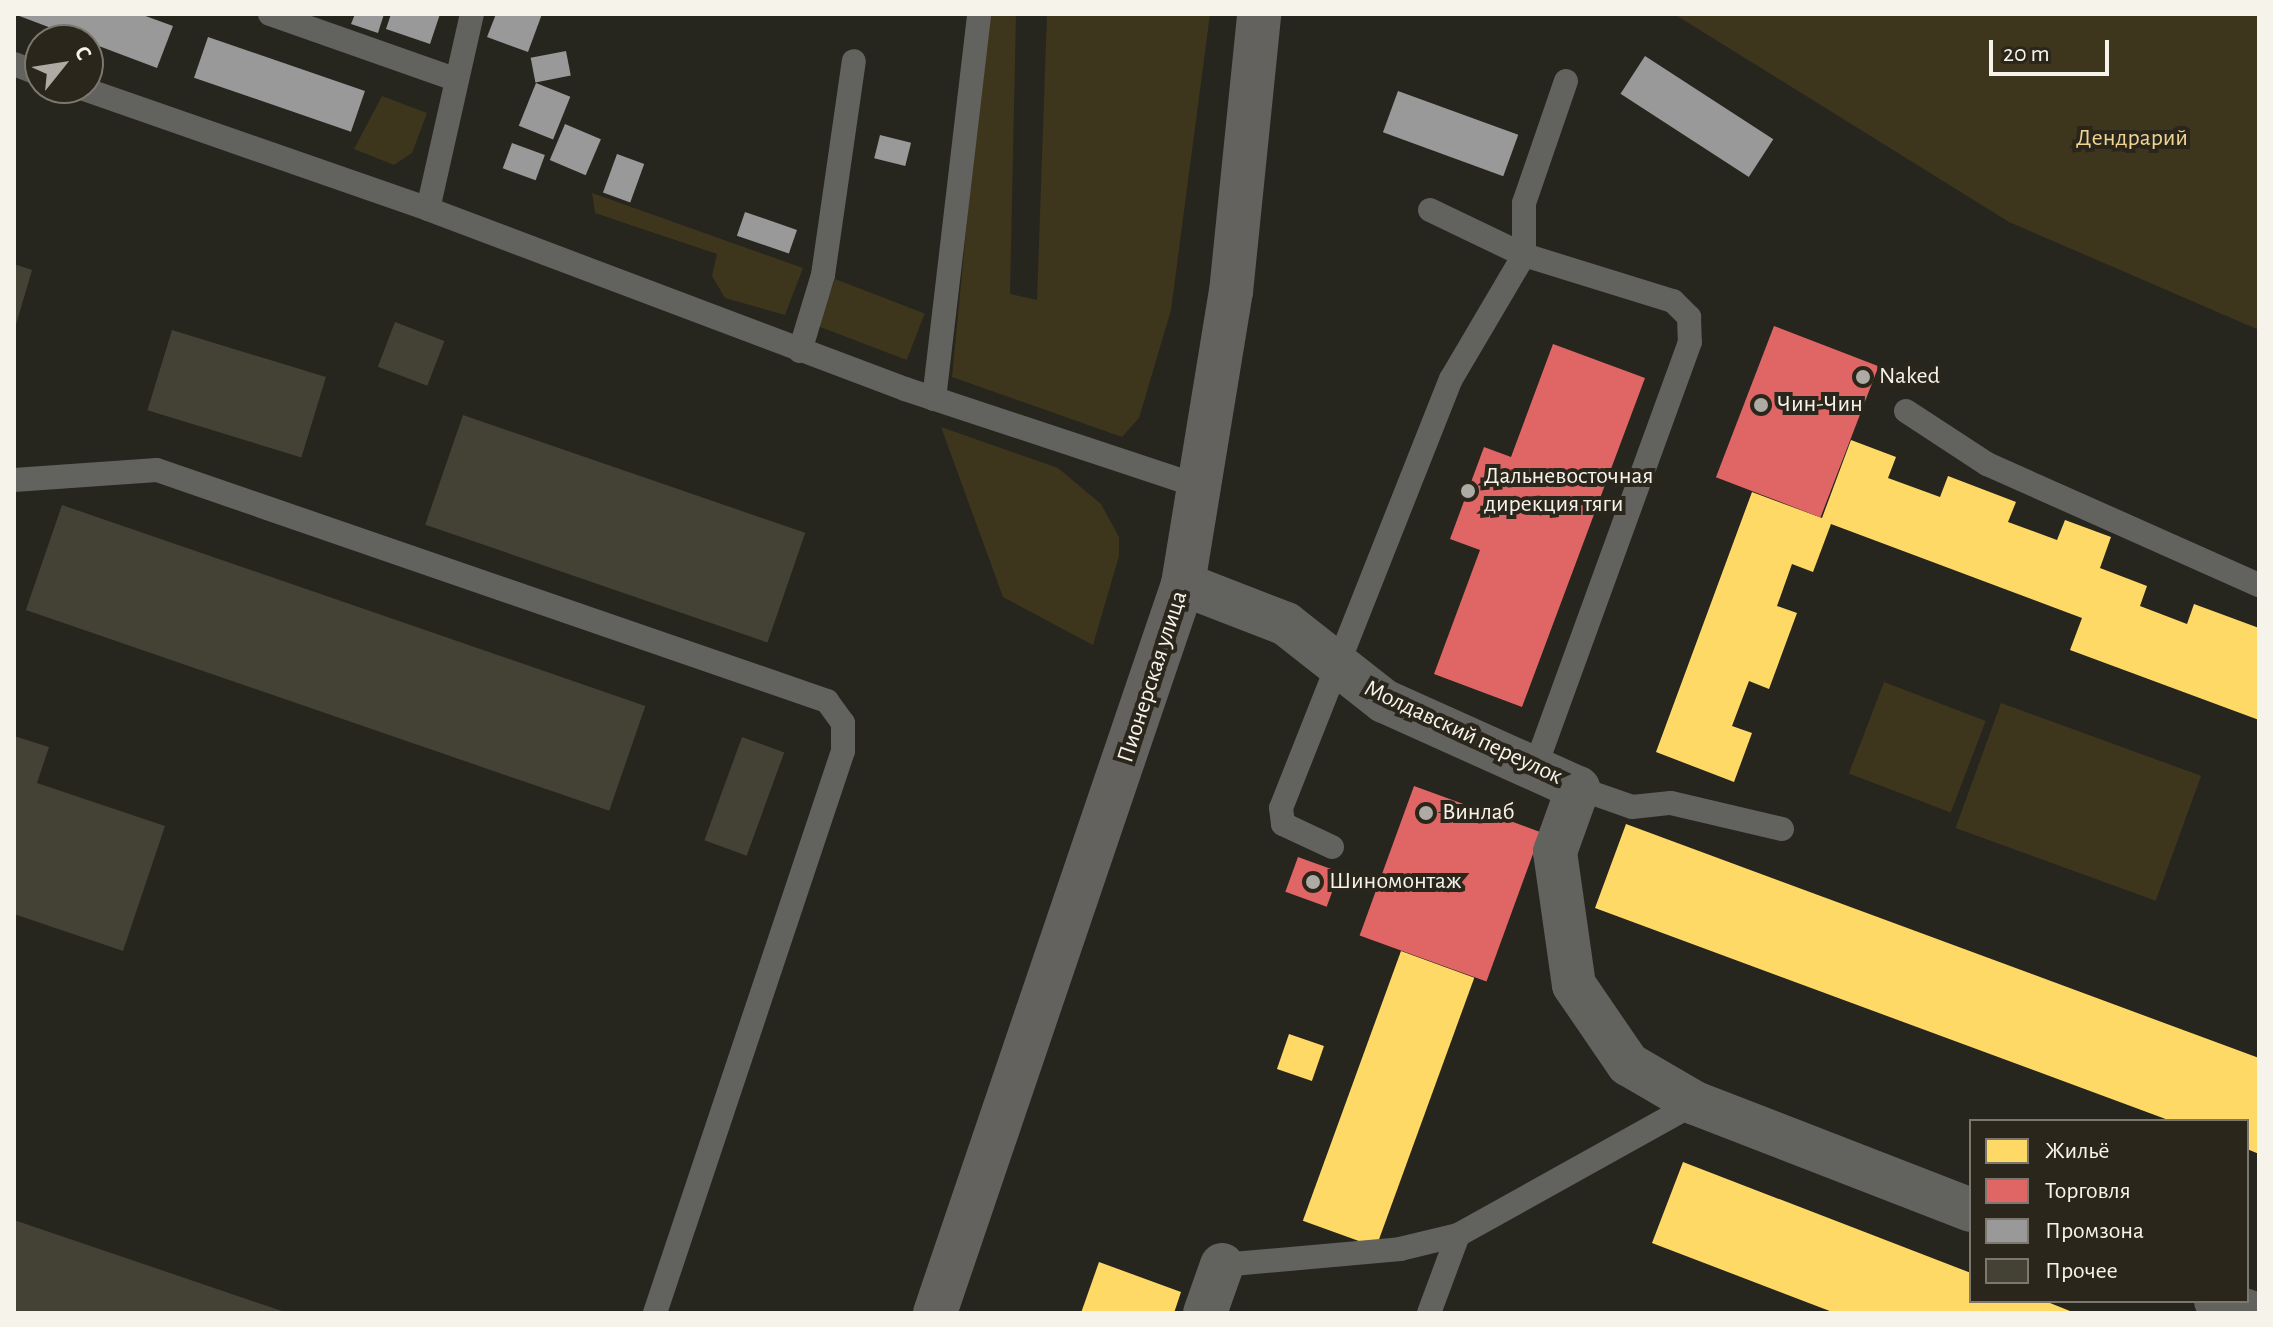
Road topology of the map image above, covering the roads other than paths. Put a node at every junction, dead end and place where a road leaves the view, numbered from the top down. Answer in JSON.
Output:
{"nodes":[{"id":1,"x":270,"y":14,"type":"edge"},
{"id":2,"x":472,"y":14,"type":"edge"},
{"id":3,"x":979,"y":14,"type":"edge"},
{"id":4,"x":1259,"y":14,"type":"edge"},
{"id":5,"x":854,"y":61,"type":"dead end"},
{"id":6,"x":457,"y":80,"type":"junction"},
{"id":7,"x":1566,"y":81,"type":"dead end"},
{"id":8,"x":104,"y":96,"type":"edge"},
{"id":9,"x":428,"y":209,"type":"junction"},
{"id":10,"x":1430,"y":210,"type":"dead end"},
{"id":11,"x":1524,"y":255,"type":"junction"},
{"id":12,"x":800,"y":351,"type":"junction"},
{"id":13,"x":934,"y":399,"type":"junction"},
{"id":14,"x":1906,"y":411,"type":"dead end"},
{"id":15,"x":14,"y":480,"type":"edge"},
{"id":16,"x":1202,"y":487,"type":"junction"},
{"id":17,"x":1183,"y":584,"type":"junction"},
{"id":18,"x":2259,"y":585,"type":"edge"},
{"id":19,"x":1339,"y":671,"type":"junction"},
{"id":20,"x":1535,"y":769,"type":"junction"},
{"id":21,"x":1578,"y":788,"type":"junction"},
{"id":22,"x":1782,"y":829,"type":"dead end"},
{"id":23,"x":1332,"y":847,"type":"dead end"},
{"id":24,"x":1695,"y":1103,"type":"junction"},
{"id":25,"x":1969,"y":1209,"type":"edge"},
{"id":26,"x":1458,"y":1235,"type":"junction"},
{"id":27,"x":1222,"y":1265,"type":"joint"},
{"id":28,"x":2222,"y":1303,"type":"edge"},
{"id":29,"x":655,"y":1313,"type":"edge"},
{"id":30,"x":935,"y":1313,"type":"edge"},
{"id":31,"x":1205,"y":1313,"type":"edge"},
{"id":32,"x":1429,"y":1313,"type":"edge"},
{"id":33,"x":2253,"y":1313,"type":"edge"}],
"edges":[{"from":1,"to":6,"type":"lane"},
{"from":2,"to":6,"type":"lane"},
{"from":3,"to":13,"type":"lane"},
{"from":4,"to":16,"type":"main road","name":"Пионерская улица"},
{"from":5,"to":12,"type":"lane"},
{"from":6,"to":9,"type":"lane"},
{"from":7,"to":11,"type":"lane"},
{"from":8,"to":9,"type":"lane"},
{"from":9,"to":12,"type":"lane"},
{"from":10,"to":11,"type":"lane"},
{"from":11,"to":19,"type":"lane"},
{"from":11,"to":20,"type":"lane"},
{"from":12,"to":13,"type":"lane"},
{"from":13,"to":16,"type":"lane"},
{"from":14,"to":18,"type":"lane"},
{"from":15,"to":29,"type":"lane"},
{"from":16,"to":17,"type":"main road","name":"Пионерская улица"},
{"from":17,"to":19,"type":"street","name":"Молдавский переулок"},
{"from":17,"to":30,"type":"main road","name":"Пионерская улица"},
{"from":19,"to":20,"type":"street","name":"Молдавский переулок"},
{"from":19,"to":23,"type":"lane"},
{"from":20,"to":21,"type":"street","name":"Молдавский переулок"},
{"from":21,"to":22,"type":"lane"},
{"from":21,"to":24,"type":"street","name":"Молдавский переулок"},
{"from":24,"to":25,"type":"street","name":"Молдавский переулок"},
{"from":24,"to":26,"type":"lane"},
{"from":26,"to":27,"type":"lane"},
{"from":26,"to":32,"type":"lane"},
{"from":27,"to":31,"type":"street"},
{"from":28,"to":33,"type":"street"}]}
